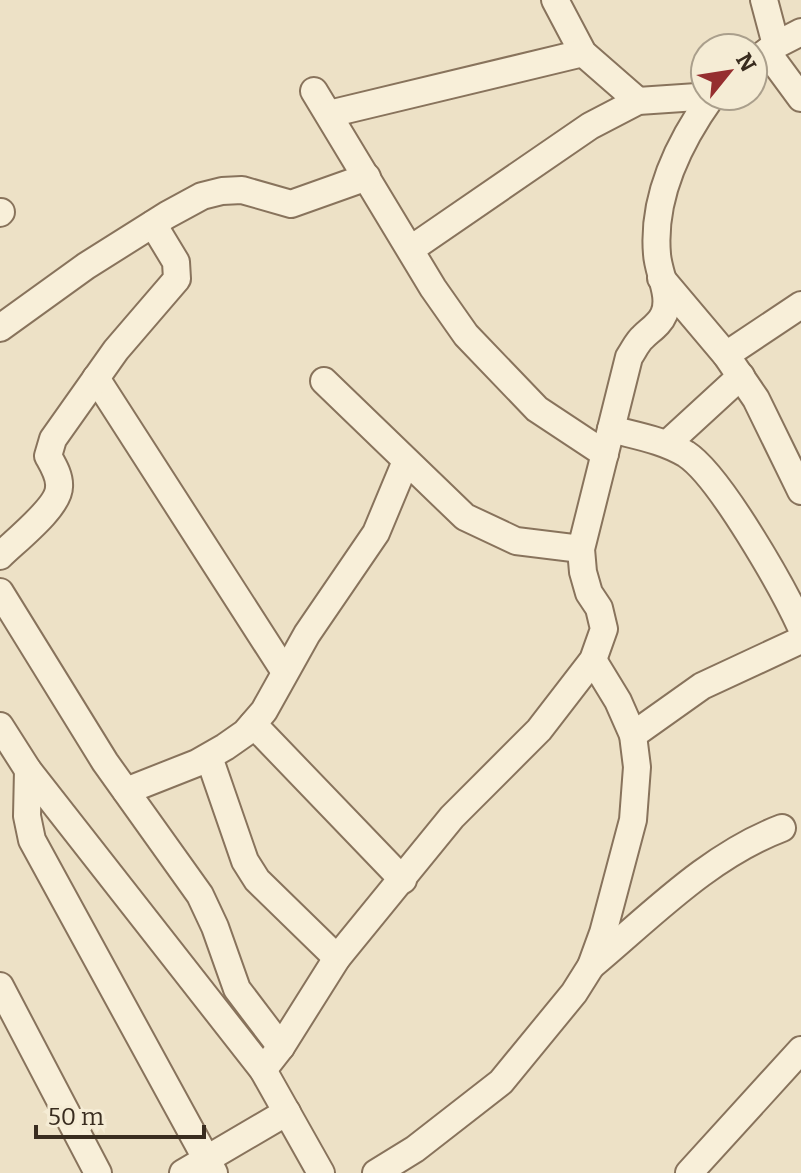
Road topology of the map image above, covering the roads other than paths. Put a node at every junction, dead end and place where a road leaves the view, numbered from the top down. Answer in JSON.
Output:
{"nodes":[{"id":1,"x":555,"y":0,"type":"edge"},
{"id":2,"x":764,"y":0,"type":"edge"},
{"id":3,"x":765,"y":32,"type":"edge"},
{"id":4,"x":801,"y":32,"type":"edge"},
{"id":5,"x":769,"y":51,"type":"edge"},
{"id":6,"x":583,"y":53,"type":"junction"},
{"id":7,"x":769,"y":57,"type":"edge"},
{"id":8,"x":314,"y":91,"type":"dead end"},
{"id":9,"x":689,"y":98,"type":"edge"},
{"id":10,"x":801,"y":98,"type":"edge"},
{"id":11,"x":638,"y":101,"type":"junction"},
{"id":12,"x":701,"y":112,"type":"edge"},
{"id":13,"x":329,"y":114,"type":"junction"},
{"id":14,"x":367,"y":177,"type":"junction"},
{"id":15,"x":153,"y":224,"type":"junction"},
{"id":16,"x":411,"y":249,"type":"junction"},
{"id":17,"x":661,"y":278,"type":"junction"},
{"id":18,"x":801,"y":305,"type":"edge"},
{"id":19,"x":0,"y":328,"type":"edge"},
{"id":20,"x":734,"y":365,"type":"junction"},
{"id":21,"x":96,"y":378,"type":"junction"},
{"id":22,"x":324,"y":381,"type":"dead end"},
{"id":23,"x":608,"y":442,"type":"junction"},
{"id":24,"x":668,"y":443,"type":"junction"},
{"id":25,"x":406,"y":461,"type":"junction"},
{"id":26,"x":801,"y":491,"type":"edge"},
{"id":27,"x":581,"y":549,"type":"junction"},
{"id":28,"x":0,"y":556,"type":"edge"},
{"id":29,"x":0,"y":592,"type":"edge"},
{"id":30,"x":801,"y":627,"type":"edge"},
{"id":31,"x":801,"y":640,"type":"edge"},
{"id":32,"x":593,"y":660,"type":"junction"},
{"id":33,"x":285,"y":672,"type":"junction"},
{"id":34,"x":253,"y":724,"type":"junction"},
{"id":35,"x":0,"y":726,"type":"edge"},
{"id":36,"x":633,"y":735,"type":"junction"},
{"id":37,"x":209,"y":757,"type":"junction"},
{"id":38,"x":28,"y":770,"type":"junction"},
{"id":39,"x":126,"y":791,"type":"junction"},
{"id":40,"x":782,"y":828,"type":"dead end"},
{"id":41,"x":403,"y":880,"type":"junction"},
{"id":42,"x":337,"y":958,"type":"junction"},
{"id":43,"x":591,"y":966,"type":"junction"},
{"id":44,"x":0,"y":986,"type":"edge"},
{"id":45,"x":281,"y":1047,"type":"junction"},
{"id":46,"x":801,"y":1050,"type":"edge"},
{"id":47,"x":263,"y":1070,"type":"junction"},
{"id":48,"x":287,"y":1112,"type":"junction"},
{"id":49,"x":211,"y":1166,"type":"edge"},
{"id":50,"x":98,"y":1173,"type":"edge"},
{"id":51,"x":183,"y":1173,"type":"edge"},
{"id":52,"x":321,"y":1173,"type":"edge"},
{"id":53,"x":376,"y":1173,"type":"edge"},
{"id":54,"x":689,"y":1173,"type":"edge"}],
"edges":[{"from":1,"to":6,"type":"street"},
{"from":2,"to":3,"type":"street"},
{"from":4,"to":5,"type":"street"},
{"from":6,"to":11,"type":"street"},
{"from":6,"to":13,"type":"street"},
{"from":7,"to":10,"type":"street"},
{"from":8,"to":13,"type":"street"},
{"from":9,"to":11,"type":"street"},
{"from":11,"to":16,"type":"street"},
{"from":12,"to":17,"type":"street"},
{"from":13,"to":14,"type":"street"},
{"from":14,"to":15,"type":"street"},
{"from":14,"to":16,"type":"street"},
{"from":15,"to":19,"type":"street"},
{"from":15,"to":21,"type":"street"},
{"from":16,"to":23,"type":"street"},
{"from":17,"to":20,"type":"street"},
{"from":17,"to":23,"type":"street"},
{"from":18,"to":20,"type":"street"},
{"from":20,"to":24,"type":"street"},
{"from":20,"to":26,"type":"street"},
{"from":21,"to":28,"type":"street"},
{"from":21,"to":33,"type":"street"},
{"from":22,"to":25,"type":"street"},
{"from":23,"to":24,"type":"street"},
{"from":23,"to":27,"type":"street"},
{"from":24,"to":30,"type":"street"},
{"from":25,"to":27,"type":"street"},
{"from":25,"to":33,"type":"street"},
{"from":27,"to":32,"type":"street"},
{"from":29,"to":39,"type":"street"},
{"from":31,"to":36,"type":"street"},
{"from":32,"to":36,"type":"street"},
{"from":32,"to":41,"type":"street"},
{"from":33,"to":34,"type":"street"},
{"from":34,"to":37,"type":"street"},
{"from":34,"to":41,"type":"street"},
{"from":35,"to":38,"type":"street"},
{"from":36,"to":43,"type":"street"},
{"from":37,"to":39,"type":"street"},
{"from":37,"to":42,"type":"street"},
{"from":38,"to":47,"type":"street"},
{"from":38,"to":49,"type":"street"},
{"from":39,"to":45,"type":"street"},
{"from":40,"to":43,"type":"street"},
{"from":41,"to":42,"type":"street"},
{"from":42,"to":45,"type":"street"},
{"from":43,"to":53,"type":"street"},
{"from":44,"to":50,"type":"street"},
{"from":45,"to":47,"type":"street"},
{"from":46,"to":54,"type":"street"},
{"from":47,"to":48,"type":"street"},
{"from":48,"to":49,"type":"street"},
{"from":48,"to":52,"type":"street"},
{"from":49,"to":51,"type":"street"}]}
